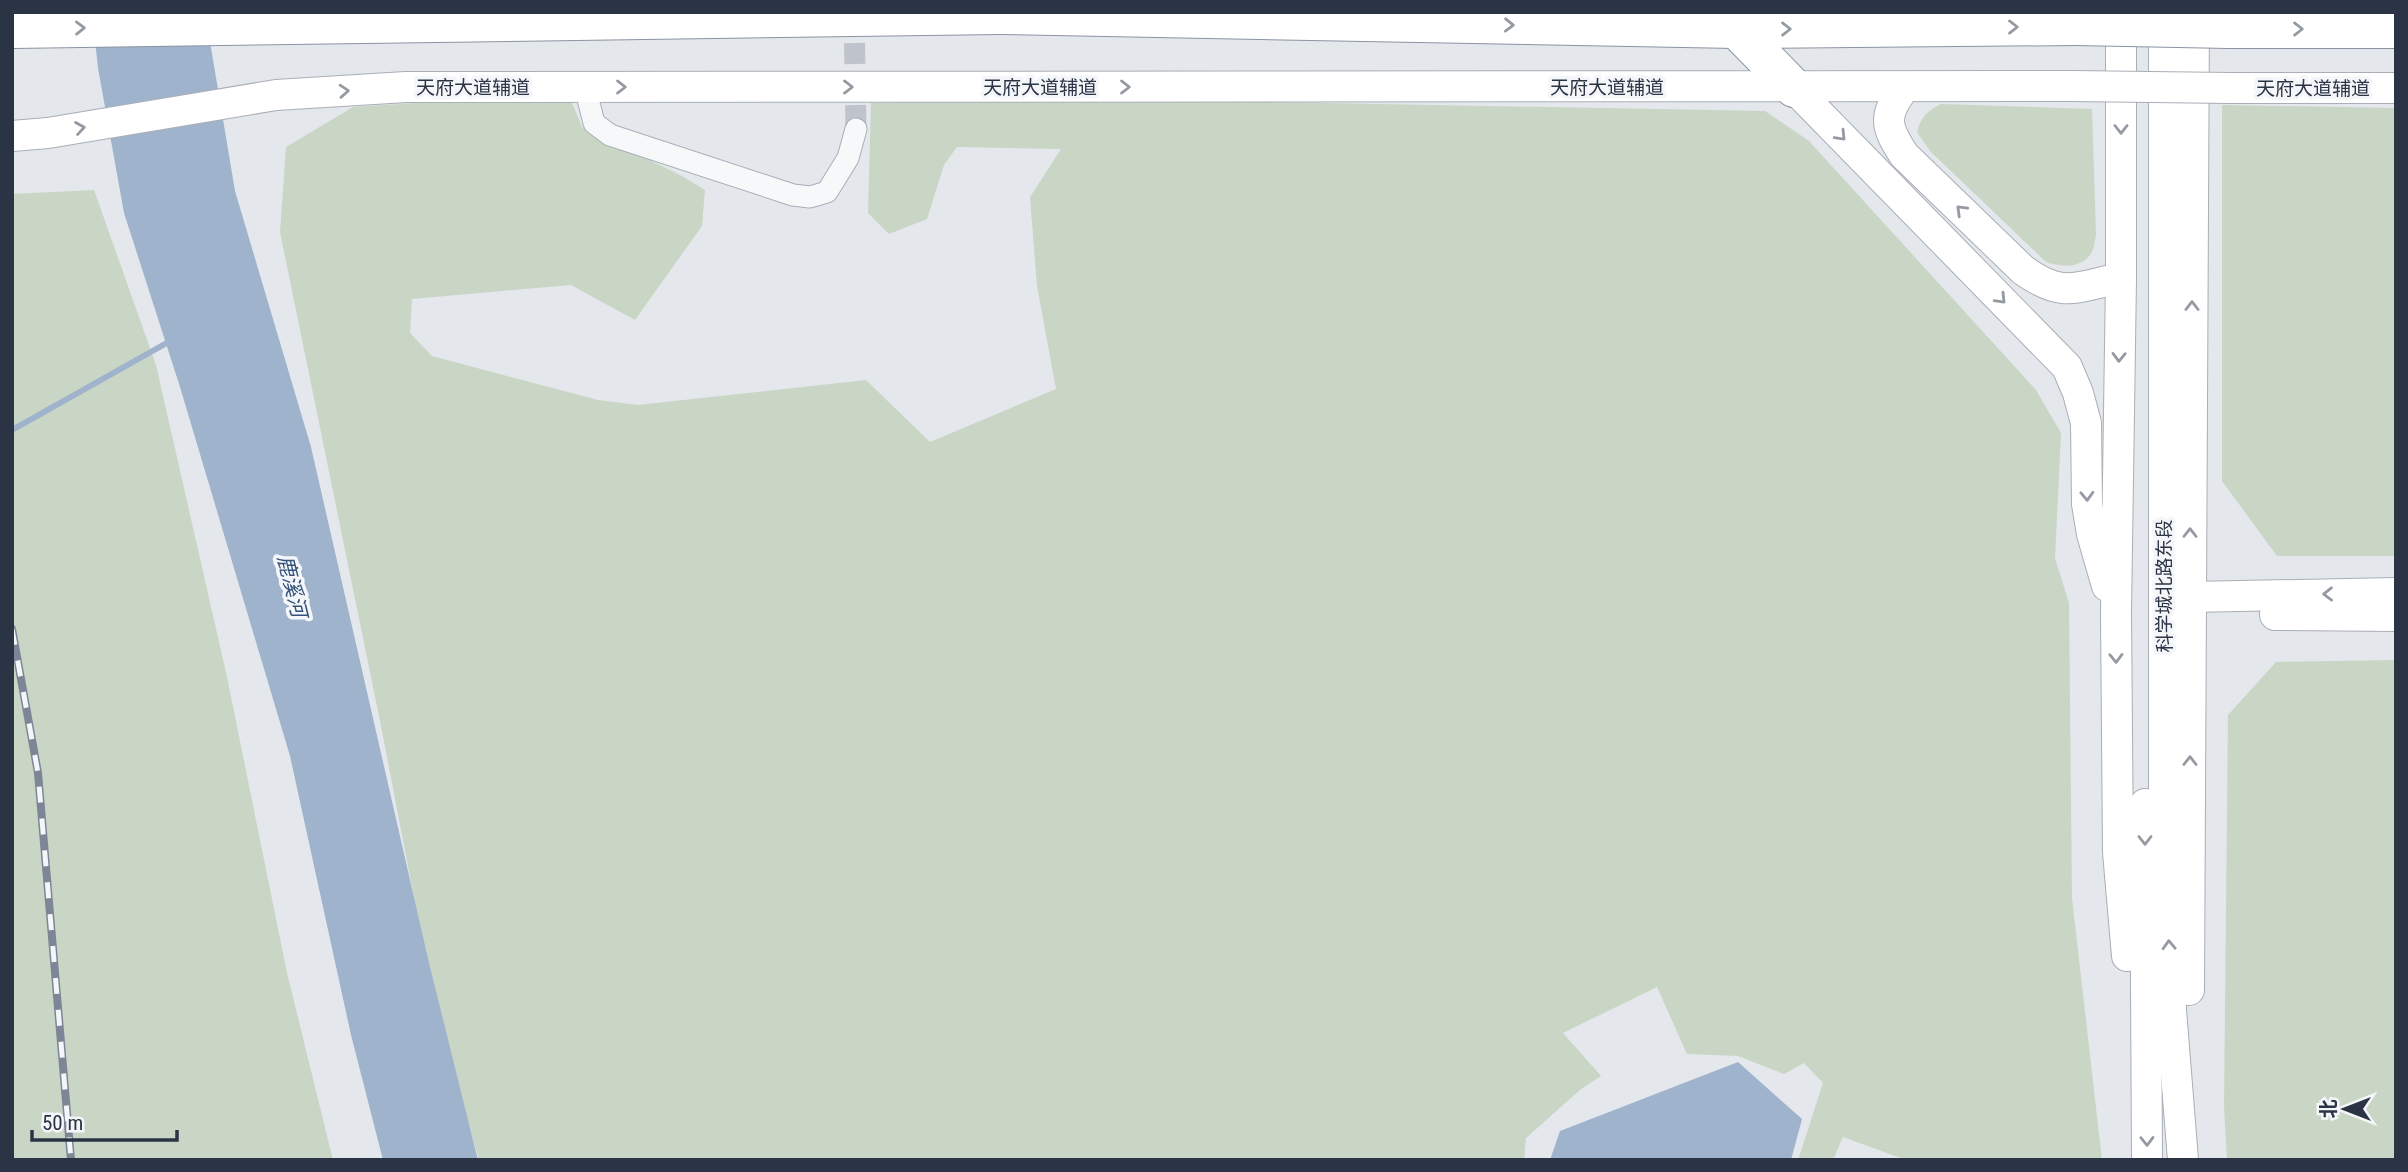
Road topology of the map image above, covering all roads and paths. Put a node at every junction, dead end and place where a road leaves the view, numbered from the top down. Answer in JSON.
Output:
{"nodes":[{"id":1,"x":2121,"y":12,"type":"edge"},
{"id":2,"x":2145,"y":12,"type":"edge"},
{"id":3,"x":2164,"y":12,"type":"edge"},
{"id":4,"x":2194,"y":12,"type":"edge"},
{"id":5,"x":12,"y":29,"type":"edge"},
{"id":6,"x":1737,"y":29,"type":"junction"},
{"id":7,"x":2396,"y":29,"type":"edge"},
{"id":8,"x":585,"y":87,"type":"junction"},
{"id":9,"x":1794,"y":88,"type":"junction"},
{"id":10,"x":1905,"y":88,"type":"junction"},
{"id":11,"x":2396,"y":88,"type":"edge"},
{"id":12,"x":856,"y":129,"type":"tunnel mouth"},
{"id":13,"x":12,"y":136,"type":"edge"},
{"id":14,"x":2121,"y":278,"type":"junction"},
{"id":15,"x":2396,"y":593,"type":"edge"},
{"id":16,"x":2190,"y":606,"type":"junction"},
{"id":17,"x":2116,"y":613,"type":"junction"},
{"id":18,"x":2396,"y":616,"type":"edge"},
{"id":19,"x":2146,"y":1095,"type":"junction"},
{"id":20,"x":2179,"y":1123,"type":"junction"},
{"id":21,"x":2147,"y":1160,"type":"edge"},
{"id":22,"x":2183,"y":1160,"type":"edge"}],
"edges":[{"from":1,"to":14,"type":"street","one_way":true},
{"from":2,"to":19,"type":"street","name":"科学城北路东段","one_way":true},
{"from":20,"to":3,"type":"street","name":"科学城北路东段","one_way":true},
{"from":16,"to":4,"type":"street","one_way":true},
{"from":5,"to":6,"type":"highway","one_way":true,"bridge":true},
{"from":6,"to":7,"type":"highway","one_way":true,"bridge":true},
{"from":6,"to":9,"type":"highway"},
{"from":8,"to":9,"type":"street","name":"天府大道辅道","one_way":true},
{"from":8,"to":12,"type":"street"},
{"from":13,"to":8,"type":"street","name":"天府大道辅道","one_way":true},
{"from":9,"to":10,"type":"street","name":"天府大道辅道"},
{"from":9,"to":17,"type":"street","one_way":true},
{"from":10,"to":11,"type":"street","name":"天府大道辅道","bridge":true},
{"from":14,"to":10,"type":"street","one_way":true},
{"from":14,"to":17,"type":"street","one_way":true},
{"from":15,"to":16,"type":"street","one_way":true},
{"from":16,"to":18,"type":"street"},
{"from":20,"to":16,"type":"street","one_way":true},
{"from":17,"to":19,"type":"street","one_way":true},
{"from":19,"to":21,"type":"street","name":"科学城北路东段","one_way":true},
{"from":20,"to":22,"type":"street","name":"科学城北路东段"}]}
